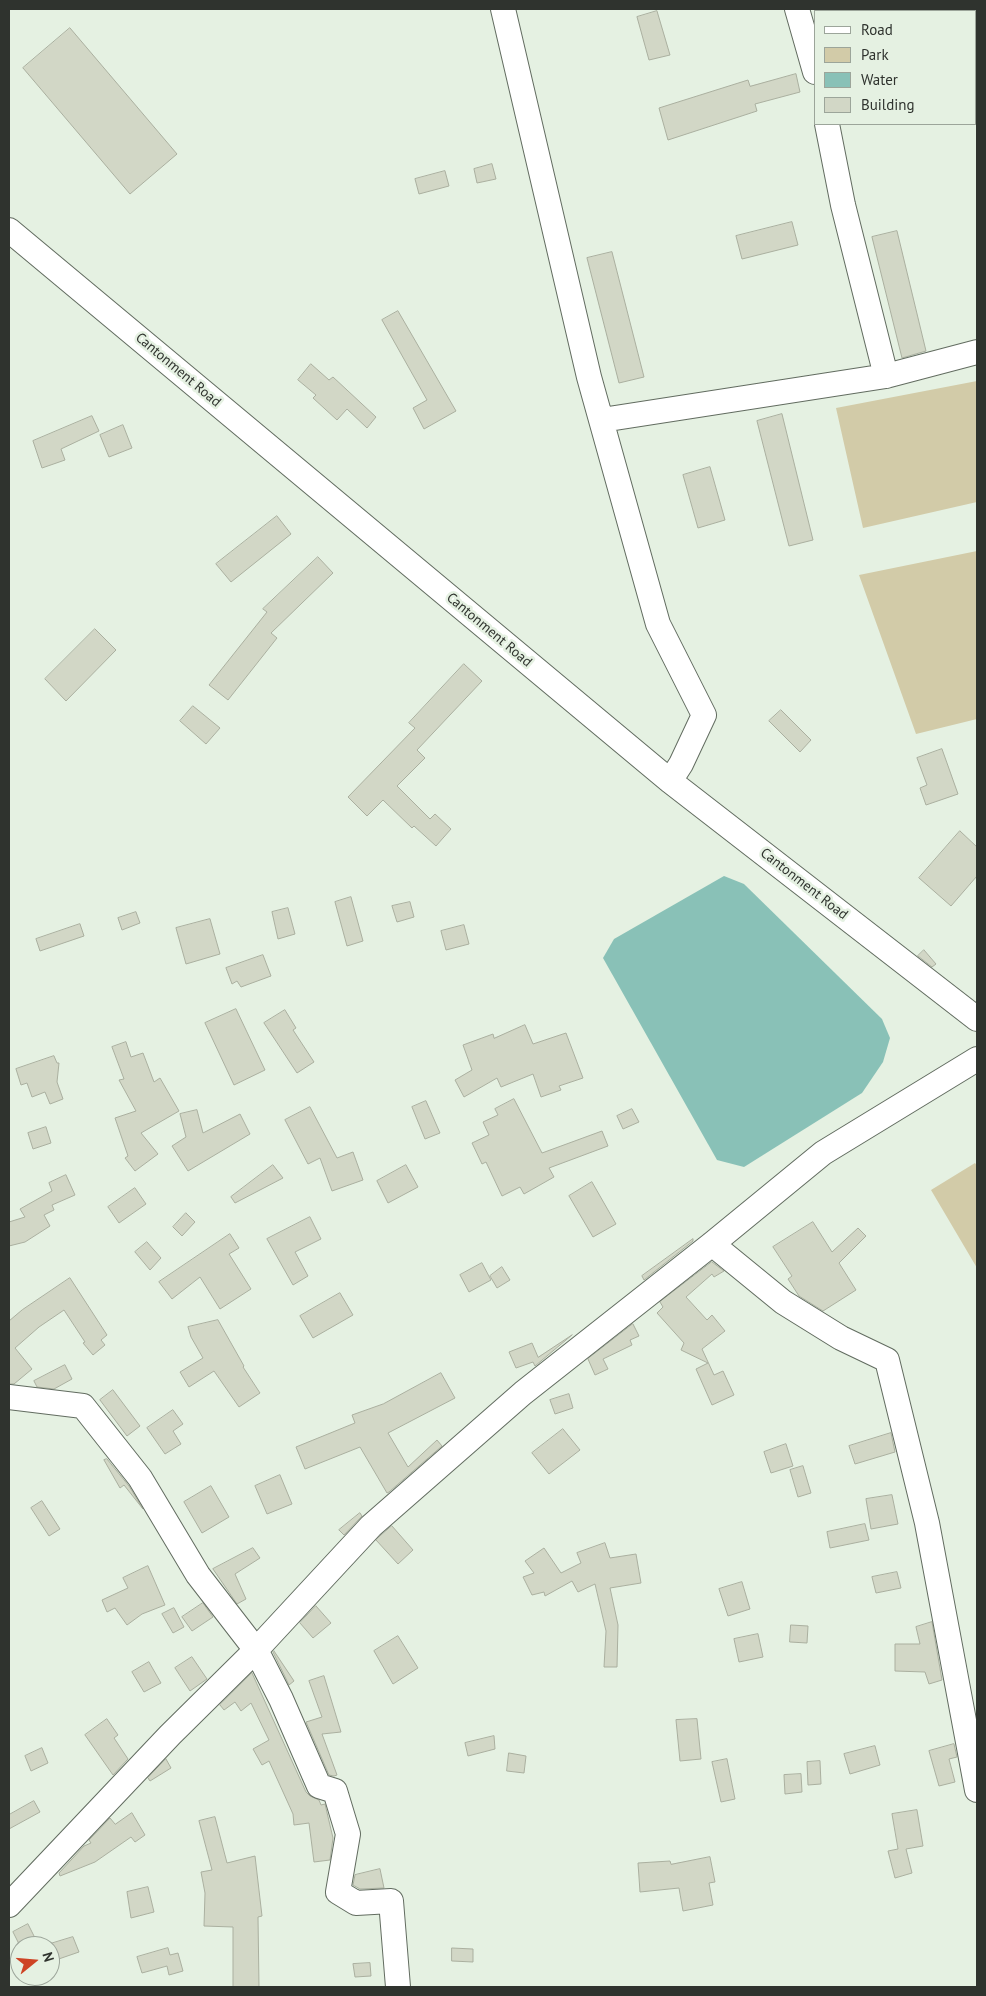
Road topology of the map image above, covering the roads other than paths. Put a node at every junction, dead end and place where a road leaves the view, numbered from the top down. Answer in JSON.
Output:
{"nodes":[{"id":1,"x":503,"y":9,"type":"edge"},
{"id":2,"x":798,"y":9,"type":"edge"},
{"id":3,"x":814,"y":68,"type":"edge"},
{"id":4,"x":828,"y":125,"type":"edge"},
{"id":5,"x":9,"y":230,"type":"edge"},
{"id":6,"x":977,"y":352,"type":"edge"},
{"id":7,"x":886,"y":376,"type":"junction"},
{"id":8,"x":602,"y":420,"type":"junction"},
{"id":9,"x":670,"y":781,"type":"junction"},
{"id":10,"x":977,"y":1019,"type":"edge"},
{"id":11,"x":977,"y":1059,"type":"edge"},
{"id":12,"x":712,"y":1244,"type":"junction"},
{"id":13,"x":9,"y":1397,"type":"edge"},
{"id":14,"x":256,"y":1650,"type":"junction"},
{"id":15,"x":977,"y":1790,"type":"edge"},
{"id":16,"x":9,"y":1904,"type":"edge"},
{"id":17,"x":398,"y":1987,"type":"edge"}],
"edges":[{"from":1,"to":8,"type":"street"},
{"from":2,"to":3,"type":"street"},
{"from":4,"to":7,"type":"street"},
{"from":5,"to":9,"type":"street","name":"Cantonment Road"},
{"from":6,"to":7,"type":"street"},
{"from":7,"to":8,"type":"street"},
{"from":8,"to":9,"type":"street"},
{"from":9,"to":10,"type":"street","name":"Cantonment Road"},
{"from":11,"to":12,"type":"street"},
{"from":12,"to":14,"type":"street"},
{"from":12,"to":15,"type":"street"},
{"from":13,"to":14,"type":"street"},
{"from":14,"to":16,"type":"street"},
{"from":14,"to":17,"type":"street"}]}
